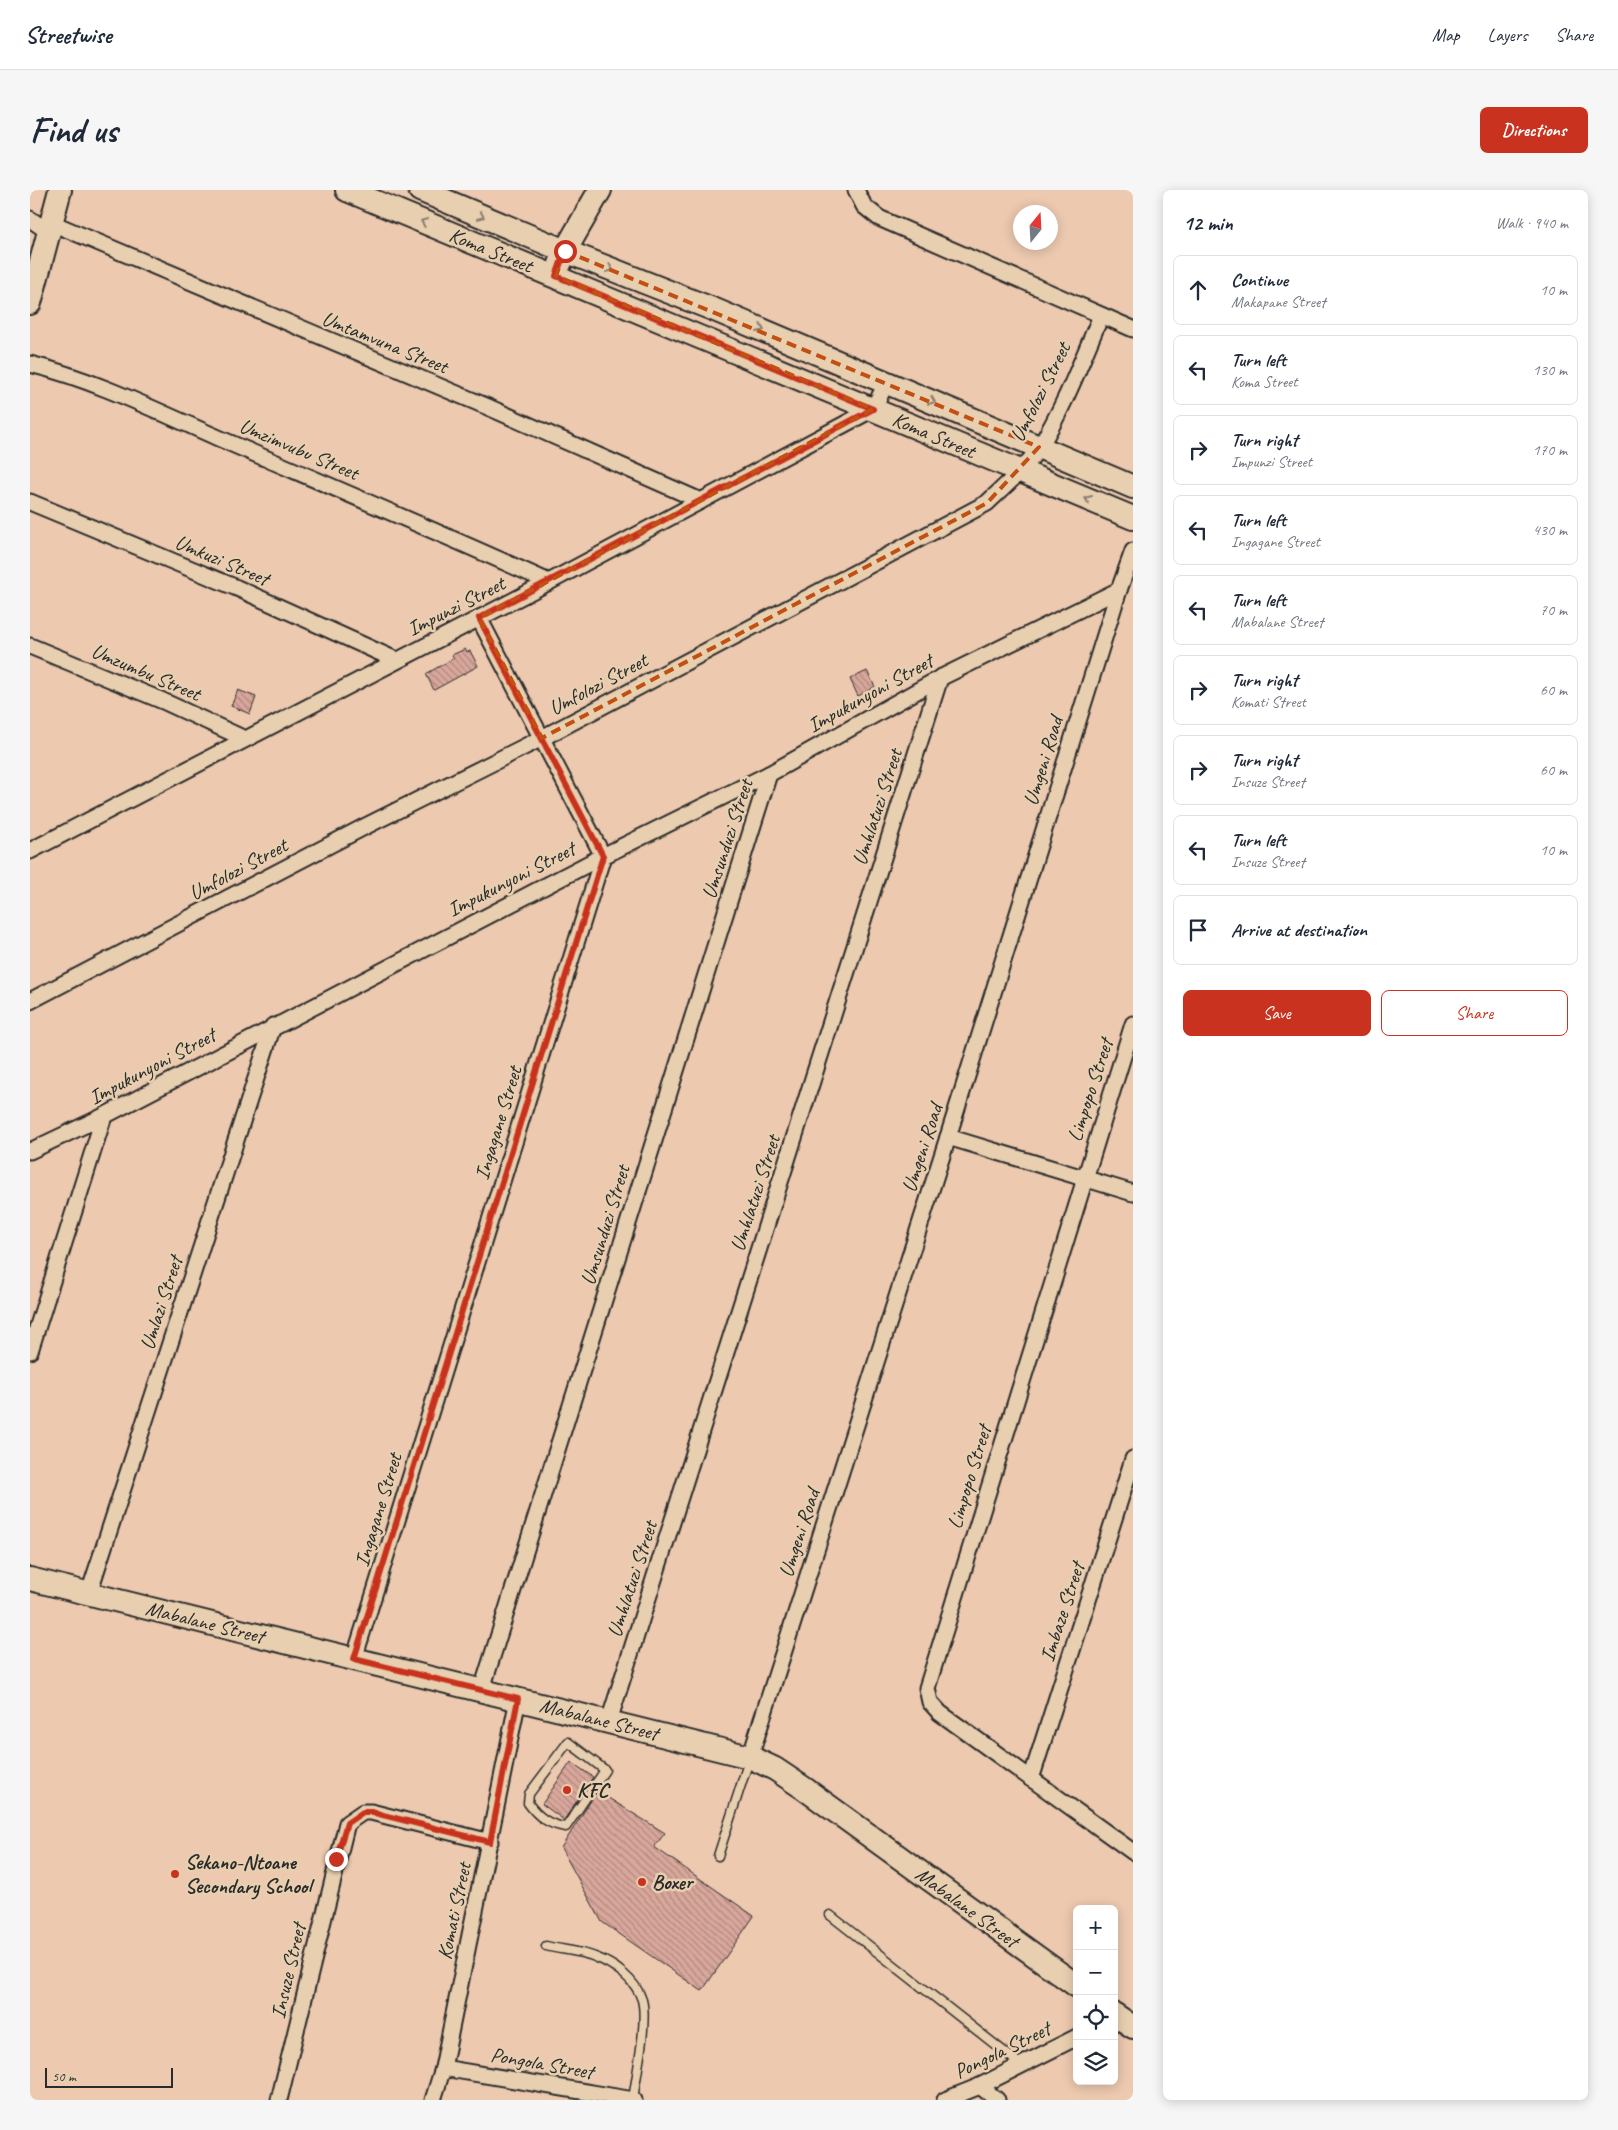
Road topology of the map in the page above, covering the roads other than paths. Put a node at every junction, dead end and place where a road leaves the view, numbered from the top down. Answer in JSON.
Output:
{"nodes":[{"id":1,"x":60,"y":190,"type":"edge"},
{"id":2,"x":347,"y":190,"type":"edge"},
{"id":3,"x":420,"y":190,"type":"edge"},
{"id":4,"x":600,"y":190,"type":"edge"},
{"id":5,"x":856,"y":190,"type":"edge"},
{"id":6,"x":30,"y":218,"type":"edge"},
{"id":7,"x":51,"y":228,"type":"junction"},
{"id":8,"x":565,"y":251,"type":"junction"},
{"id":9,"x":556,"y":276,"type":"junction"},
{"id":10,"x":30,"y":303,"type":"edge"},
{"id":11,"x":1101,"y":316,"type":"junction"},
{"id":12,"x":1133,"y":329,"type":"edge"},
{"id":13,"x":30,"y":364,"type":"edge"},
{"id":14,"x":887,"y":382,"type":"junction"},
{"id":15,"x":873,"y":409,"type":"junction"},
{"id":16,"x":1039,"y":447,"type":"junction"},
{"id":17,"x":1021,"y":471,"type":"junction"},
{"id":18,"x":1133,"y":487,"type":"edge"},
{"id":19,"x":701,"y":501,"type":"junction"},
{"id":20,"x":30,"y":502,"type":"edge"},
{"id":21,"x":1133,"y":518,"type":"edge"},
{"id":22,"x":1133,"y":551,"type":"edge"},
{"id":23,"x":549,"y":582,"type":"junction"},
{"id":24,"x":1119,"y":590,"type":"junction"},
{"id":25,"x":479,"y":618,"type":"junction"},
{"id":26,"x":30,"y":646,"type":"edge"},
{"id":27,"x":396,"y":660,"type":"junction"},
{"id":28,"x":940,"y":678,"type":"junction"},
{"id":29,"x":542,"y":738,"type":"junction"},
{"id":30,"x":245,"y":739,"type":"junction"},
{"id":31,"x":769,"y":774,"type":"junction"},
{"id":32,"x":30,"y":851,"type":"edge"},
{"id":33,"x":603,"y":856,"type":"junction"},
{"id":34,"x":30,"y":1001,"type":"edge"},
{"id":35,"x":1133,"y":1024,"type":"edge"},
{"id":36,"x":273,"y":1026,"type":"junction"},
{"id":37,"x":104,"y":1116,"type":"junction"},
{"id":38,"x":948,"y":1137,"type":"junction"},
{"id":39,"x":30,"y":1151,"type":"edge"},
{"id":40,"x":1084,"y":1178,"type":"junction"},
{"id":41,"x":1133,"y":1192,"type":"edge"},
{"id":42,"x":30,"y":1351,"type":"edge"},
{"id":43,"x":1133,"y":1459,"type":"edge"},
{"id":44,"x":30,"y":1580,"type":"edge"},
{"id":45,"x":89,"y":1594,"type":"junction"},
{"id":46,"x":354,"y":1659,"type":"junction"},
{"id":47,"x":482,"y":1689,"type":"junction"},
{"id":48,"x":518,"y":1699,"type":"junction"},
{"id":49,"x":609,"y":1721,"type":"junction"},
{"id":50,"x":750,"y":1756,"type":"junction"},
{"id":51,"x":605,"y":1770,"type":"joint"},
{"id":52,"x":1031,"y":1779,"type":"junction"},
{"id":53,"x":490,"y":1842,"type":"junction"},
{"id":54,"x":1133,"y":1852,"type":"edge"},
{"id":55,"x":718,"y":1856,"type":"dead end"},
{"id":56,"x":830,"y":1915,"type":"dead end"},
{"id":57,"x":546,"y":1946,"type":"dead end"},
{"id":58,"x":1073,"y":1983,"type":"edge"},
{"id":59,"x":1073,"y":2038,"type":"edge"},
{"id":60,"x":1021,"y":2065,"type":"junction"},
{"id":61,"x":443,"y":2068,"type":"junction"},
{"id":62,"x":980,"y":2086,"type":"junction"},
{"id":63,"x":585,"y":2096,"type":"edge"},
{"id":64,"x":279,"y":2100,"type":"edge"},
{"id":65,"x":433,"y":2100,"type":"edge"},
{"id":66,"x":633,"y":2100,"type":"edge"},
{"id":67,"x":946,"y":2100,"type":"edge"},
{"id":68,"x":997,"y":2100,"type":"edge"}],
"edges":[{"from":1,"to":7,"type":"main road"},
{"from":9,"to":2,"type":"main road","name":"Koma Street","one_way":true},
{"from":3,"to":8,"type":"main road","name":"Koma Street","one_way":true},
{"from":4,"to":8,"type":"main road"},
{"from":5,"to":11,"type":"street"},
{"from":6,"to":7,"type":"street","name":"Umtamvuna Street"},
{"from":7,"to":10,"type":"main road"},
{"from":7,"to":19,"type":"street","name":"Umtamvuna Street"},
{"from":8,"to":9,"type":"main road"},
{"from":8,"to":14,"type":"main road","name":"Koma Street","one_way":true},
{"from":9,"to":15,"type":"main road","name":"Koma Street"},
{"from":11,"to":12,"type":"street"},
{"from":11,"to":16,"type":"street","name":"Umfolozi Street"},
{"from":13,"to":23,"type":"street","name":"Umzimvubu Street"},
{"from":14,"to":15,"type":"street"},
{"from":14,"to":16,"type":"main road","name":"Koma Street","one_way":true},
{"from":15,"to":17,"type":"main road","name":"Koma Street"},
{"from":15,"to":19,"type":"street","name":"Impunzi Street"},
{"from":16,"to":17,"type":"street","name":"Umfolozi Street"},
{"from":16,"to":18,"type":"main road","name":"Koma Street"},
{"from":21,"to":17,"type":"main road","name":"Koma Street","one_way":true},
{"from":17,"to":29,"type":"street","name":"Umfolozi Street"},
{"from":19,"to":23,"type":"street","name":"Impunzi Street"},
{"from":20,"to":27,"type":"street","name":"Umkuzi Street"},
{"from":22,"to":24,"type":"street","name":"Umgeni Road"},
{"from":23,"to":25,"type":"street","name":"Impunzi Street"},
{"from":24,"to":28,"type":"street","name":"Impukunyoni Street"},
{"from":24,"to":38,"type":"street","name":"Umgeni Road"},
{"from":25,"to":27,"type":"street","name":"Impunzi Street"},
{"from":25,"to":29,"type":"street"},
{"from":26,"to":30,"type":"street","name":"Umzumbu Street"},
{"from":27,"to":30,"type":"street","name":"Impunzi Street"},
{"from":28,"to":31,"type":"street","name":"Impukunyoni Street"},
{"from":28,"to":49,"type":"street","name":"Umhlatuzi Street"},
{"from":29,"to":33,"type":"street"},
{"from":29,"to":34,"type":"street","name":"Umfolozi Street"},
{"from":30,"to":32,"type":"street","name":"Impunzi Street"},
{"from":31,"to":33,"type":"street","name":"Impukunyoni Street"},
{"from":31,"to":47,"type":"street","name":"Umsunduzi Street"},
{"from":33,"to":36,"type":"street","name":"Impukunyoni Street"},
{"from":33,"to":46,"type":"street","name":"Ingagane Street"},
{"from":35,"to":40,"type":"street","name":"Limpopo Street"},
{"from":36,"to":37,"type":"street","name":"Impukunyoni Street"},
{"from":36,"to":45,"type":"street","name":"Umlazi Street"},
{"from":37,"to":39,"type":"street","name":"Impukunyoni Street"},
{"from":37,"to":42,"type":"street"},
{"from":38,"to":40,"type":"street"},
{"from":38,"to":50,"type":"street","name":"Umgeni Road"},
{"from":40,"to":41,"type":"street"},
{"from":40,"to":52,"type":"street","name":"Limpopo Street"},
{"from":43,"to":52,"type":"street","name":"Imbaze Street"},
{"from":44,"to":45,"type":"main road","name":"Mabalane Street"},
{"from":45,"to":46,"type":"main road","name":"Mabalane Street"},
{"from":46,"to":47,"type":"main road","name":"Mabalane Street"},
{"from":47,"to":48,"type":"main road","name":"Mabalane Street"},
{"from":48,"to":49,"type":"main road","name":"Mabalane Street"},
{"from":48,"to":53,"type":"street","name":"Komati Street"},
{"from":49,"to":50,"type":"main road","name":"Mabalane Street"},
{"from":50,"to":55,"type":"lane"},
{"from":50,"to":58,"type":"main road","name":"Mabalane Street"},
{"from":51,"to":51,"type":"lane"},
{"from":52,"to":54,"type":"street","name":"Limpopo Street"},
{"from":53,"to":61,"type":"street","name":"Komati Street"},
{"from":53,"to":64,"type":"street","name":"Insuze Street"},
{"from":56,"to":60,"type":"lane"},
{"from":57,"to":66,"type":"lane"},
{"from":59,"to":60,"type":"street","name":"Pongola Street"},
{"from":60,"to":62,"type":"street","name":"Pongola Street"},
{"from":61,"to":63,"type":"street","name":"Pongola Street"},
{"from":61,"to":65,"type":"street","name":"Komati Street"},
{"from":62,"to":67,"type":"street","name":"Pongola Street"},
{"from":62,"to":68,"type":"street"},
{"from":63,"to":66,"type":"street","name":"Pongola Street"}]}
